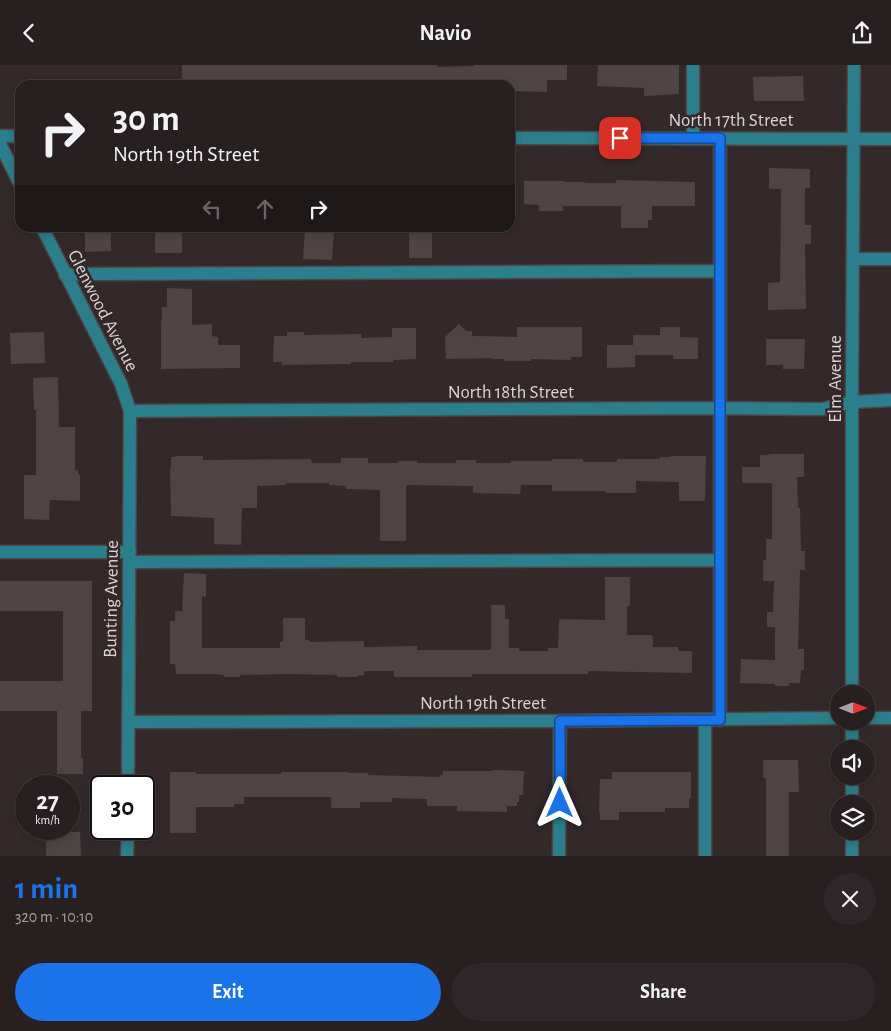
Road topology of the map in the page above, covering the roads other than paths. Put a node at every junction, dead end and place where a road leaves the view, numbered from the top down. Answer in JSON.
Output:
{"nodes":[{"id":1,"x":694,"y":65,"type":"edge"},
{"id":2,"x":854,"y":65,"type":"edge"},
{"id":3,"x":0,"y":136,"type":"edge"},
{"id":4,"x":15,"y":136,"type":"edge"},
{"id":5,"x":515,"y":138,"type":"edge"},
{"id":6,"x":693,"y":138,"type":"junction"},
{"id":7,"x":720,"y":138,"type":"junction"},
{"id":8,"x":854,"y":139,"type":"junction"},
{"id":9,"x":891,"y":139,"type":"edge"},
{"id":10,"x":0,"y":144,"type":"edge"},
{"id":11,"x":15,"y":174,"type":"edge"},
{"id":12,"x":44,"y":232,"type":"edge"},
{"id":13,"x":853,"y":259,"type":"junction"},
{"id":14,"x":891,"y":259,"type":"edge"},
{"id":15,"x":720,"y":271,"type":"junction"},
{"id":16,"x":65,"y":275,"type":"junction"},
{"id":17,"x":891,"y":401,"type":"edge"},
{"id":18,"x":852,"y":402,"type":"junction"},
{"id":19,"x":720,"y":408,"type":"junction"},
{"id":20,"x":130,"y":411,"type":"junction"},
{"id":21,"x":0,"y":552,"type":"edge"},
{"id":22,"x":130,"y":557,"type":"junction"},
{"id":23,"x":720,"y":560,"type":"junction"},
{"id":24,"x":852,"y":685,"type":"edge"},
{"id":25,"x":830,"y":718,"type":"edge"},
{"id":26,"x":875,"y":718,"type":"edge"},
{"id":27,"x":891,"y":718,"type":"edge"},
{"id":28,"x":705,"y":720,"type":"junction"},
{"id":29,"x":720,"y":720,"type":"junction"},
{"id":30,"x":560,"y":721,"type":"junction"},
{"id":31,"x":128,"y":722,"type":"junction"},
{"id":32,"x":128,"y":775,"type":"edge"},
{"id":33,"x":128,"y":840,"type":"edge"},
{"id":34,"x":852,"y":840,"type":"edge"},
{"id":35,"x":128,"y":856,"type":"edge"},
{"id":36,"x":559,"y":856,"type":"edge"},
{"id":37,"x":705,"y":856,"type":"edge"},
{"id":38,"x":852,"y":856,"type":"edge"}],
"edges":[{"from":1,"to":6,"type":"street"},
{"from":2,"to":8,"type":"street","name":"Elm Avenue"},
{"from":3,"to":4,"type":"street"},
{"from":5,"to":6,"type":"street","name":"North 17th Street"},
{"from":6,"to":7,"type":"street","name":"North 17th Street"},
{"from":7,"to":8,"type":"street","name":"North 17th Street"},
{"from":7,"to":15,"type":"street"},
{"from":8,"to":9,"type":"street","name":"North 17th Street"},
{"from":8,"to":13,"type":"street","name":"Elm Avenue"},
{"from":10,"to":11,"type":"street"},
{"from":12,"to":16,"type":"street","name":"Glenwood Avenue"},
{"from":13,"to":14,"type":"street"},
{"from":13,"to":18,"type":"street","name":"Elm Avenue"},
{"from":15,"to":16,"type":"street"},
{"from":15,"to":19,"type":"street"},
{"from":16,"to":20,"type":"street","name":"Glenwood Avenue"},
{"from":17,"to":18,"type":"street","name":"North 18th Street"},
{"from":18,"to":19,"type":"street","name":"North 18th Street"},
{"from":18,"to":24,"type":"street","name":"Elm Avenue"},
{"from":19,"to":20,"type":"street","name":"North 18th Street"},
{"from":19,"to":23,"type":"street"},
{"from":20,"to":22,"type":"street","name":"Bunting Avenue"},
{"from":21,"to":22,"type":"street"},
{"from":22,"to":23,"type":"street"},
{"from":22,"to":31,"type":"street","name":"Bunting Avenue"},
{"from":23,"to":29,"type":"street"},
{"from":25,"to":29,"type":"street","name":"North 19th Street"},
{"from":26,"to":27,"type":"street"},
{"from":28,"to":29,"type":"street","name":"North 19th Street"},
{"from":28,"to":30,"type":"street","name":"North 19th Street"},
{"from":28,"to":37,"type":"street"},
{"from":30,"to":31,"type":"street","name":"North 19th Street"},
{"from":30,"to":36,"type":"street"},
{"from":31,"to":32,"type":"street","name":"Bunting Avenue"},
{"from":33,"to":35,"type":"street"},
{"from":34,"to":38,"type":"street"}]}
